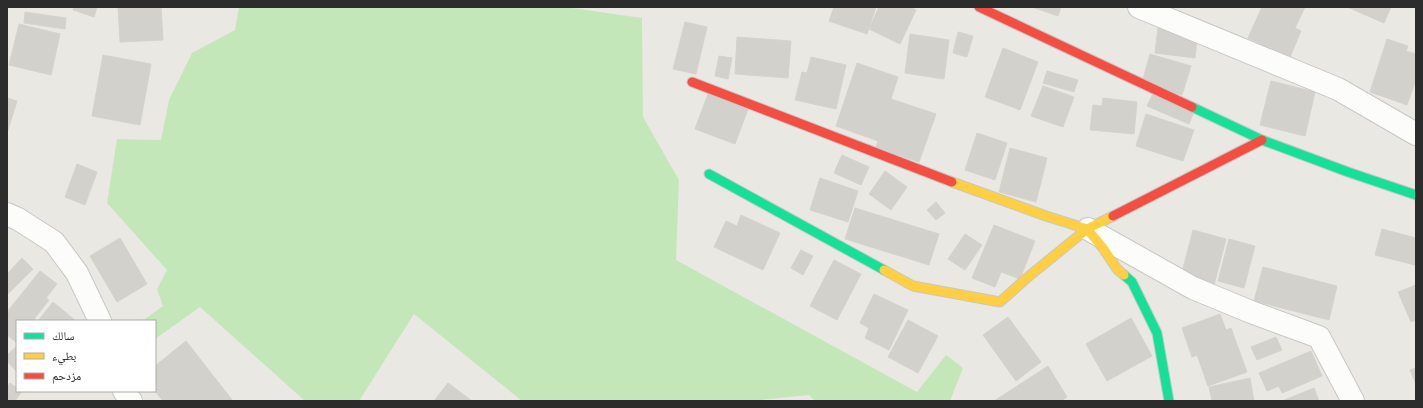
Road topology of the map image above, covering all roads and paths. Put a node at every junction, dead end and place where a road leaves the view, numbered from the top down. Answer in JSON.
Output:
{"nodes":[{"id":1,"x":979,"y":7,"type":"edge"},
{"id":2,"x":1139,"y":7,"type":"edge"},
{"id":3,"x":692,"y":82,"type":"dead end"},
{"id":4,"x":1416,"y":134,"type":"edge"},
{"id":5,"x":1262,"y":140,"type":"junction"},
{"id":6,"x":710,"y":174,"type":"dead end"},
{"id":7,"x":1416,"y":195,"type":"edge"},
{"id":8,"x":7,"y":214,"type":"edge"},
{"id":9,"x":1087,"y":229,"type":"junction"},
{"id":10,"x":100,"y":320,"type":"edge"},
{"id":11,"x":125,"y":392,"type":"edge"},
{"id":12,"x":131,"y":401,"type":"edge"},
{"id":13,"x":1169,"y":401,"type":"edge"},
{"id":14,"x":1353,"y":401,"type":"edge"}],
"edges":[{"from":1,"to":5,"type":"street"},
{"from":2,"to":4,"type":"street"},
{"from":3,"to":9,"type":"street"},
{"from":5,"to":7,"type":"street"},
{"from":5,"to":9,"type":"street"},
{"from":6,"to":9,"type":"street"},
{"from":8,"to":10,"type":"street"},
{"from":9,"to":13,"type":"street"},
{"from":9,"to":14,"type":"street"},
{"from":11,"to":12,"type":"street"}]}
